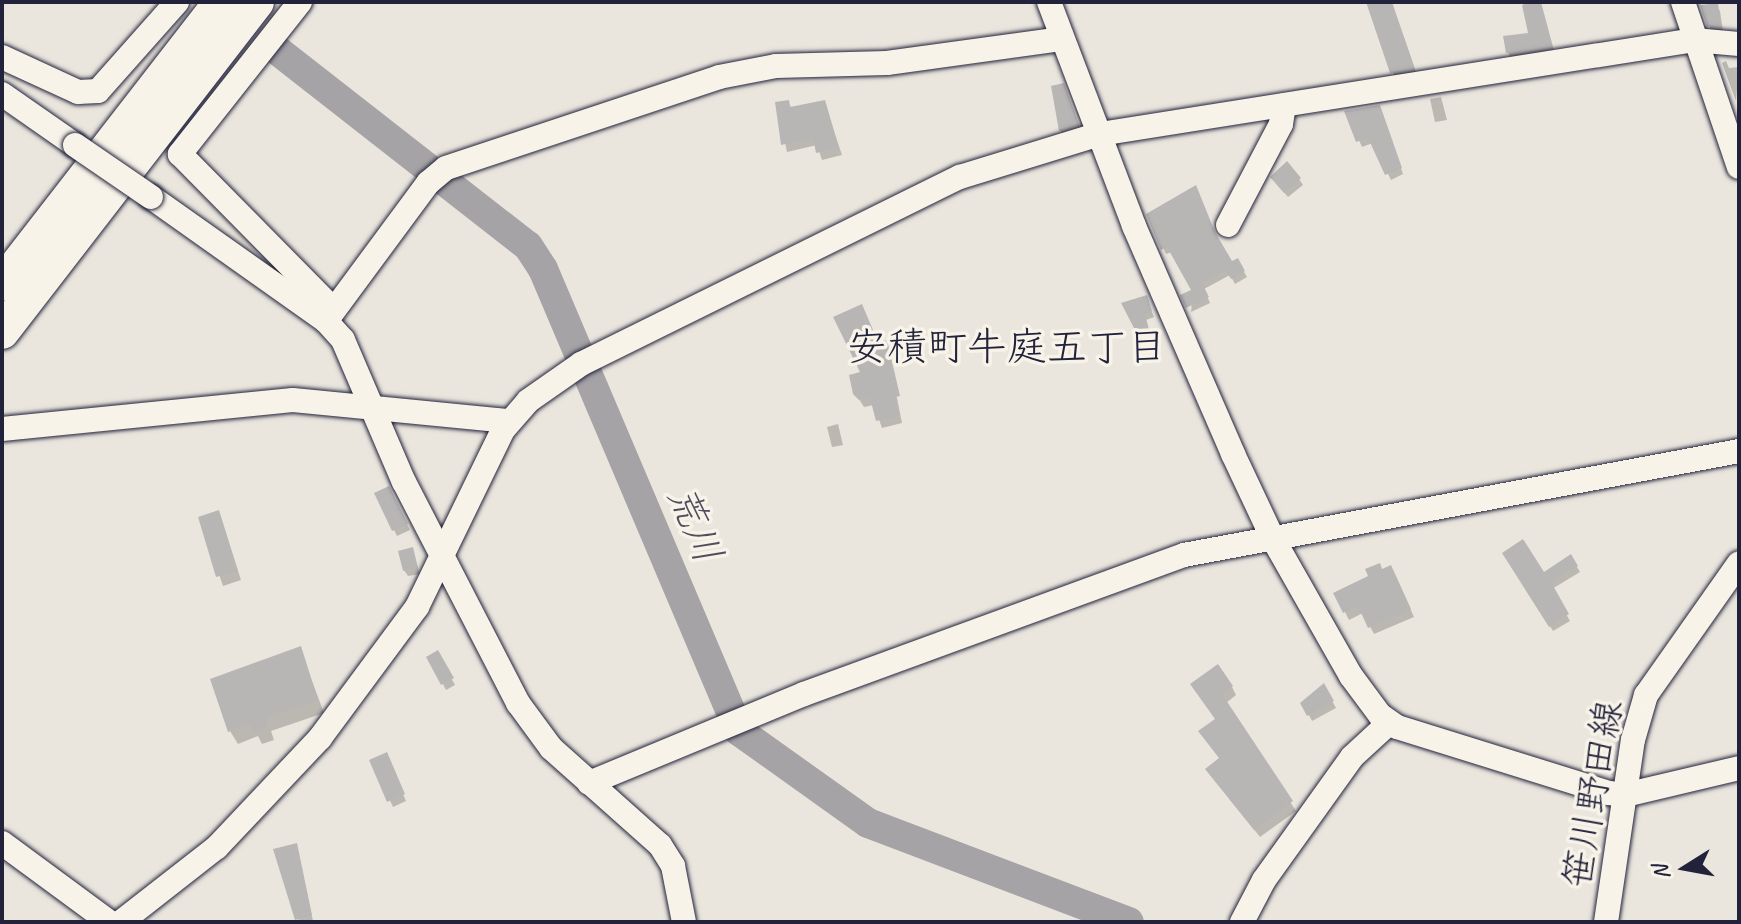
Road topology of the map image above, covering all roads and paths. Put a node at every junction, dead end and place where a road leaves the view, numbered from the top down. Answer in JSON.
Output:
{"nodes":[{"id":1,"x":177,"y":2,"type":"edge"},
{"id":2,"x":221,"y":2,"type":"edge"},
{"id":3,"x":257,"y":2,"type":"edge"},
{"id":4,"x":300,"y":2,"type":"edge"},
{"id":5,"x":1049,"y":2,"type":"edge"},
{"id":6,"x":1683,"y":2,"type":"edge"},
{"id":7,"x":1062,"y":39,"type":"junction"},
{"id":8,"x":1694,"y":40,"type":"junction"},
{"id":9,"x":1739,"y":44,"type":"edge"},
{"id":10,"x":2,"y":57,"type":"edge"},
{"id":11,"x":2,"y":94,"type":"edge"},
{"id":12,"x":1284,"y":105,"type":"junction"},
{"id":13,"x":1100,"y":134,"type":"junction"},
{"id":14,"x":1739,"y":167,"type":"edge"},
{"id":15,"x":1228,"y":225,"type":"dead end"},
{"id":16,"x":2,"y":284,"type":"edge"},
{"id":17,"x":329,"y":315,"type":"junction"},
{"id":18,"x":2,"y":332,"type":"edge"},
{"id":19,"x":372,"y":406,"type":"junction"},
{"id":20,"x":509,"y":421,"type":"junction"},
{"id":21,"x":2,"y":429,"type":"edge"},
{"id":22,"x":1739,"y":451,"type":"edge"},
{"id":23,"x":1272,"y":537,"type":"junction"},
{"id":24,"x":443,"y":559,"type":"junction"},
{"id":25,"x":1739,"y":563,"type":"edge"},
{"id":26,"x":1389,"y":723,"type":"junction"},
{"id":27,"x":1739,"y":768,"type":"edge"},
{"id":28,"x":589,"y":783,"type":"junction"},
{"id":29,"x":1625,"y":795,"type":"junction"},
{"id":30,"x":2,"y":843,"type":"edge"},
{"id":31,"x":109,"y":922,"type":"edge"},
{"id":32,"x":121,"y":922,"type":"edge"},
{"id":33,"x":684,"y":922,"type":"edge"},
{"id":34,"x":1242,"y":922,"type":"edge"},
{"id":35,"x":1606,"y":922,"type":"edge"}],
"edges":[{"from":1,"to":10,"type":"street"},
{"from":2,"to":16,"type":"highway"},
{"from":3,"to":18,"type":"highway"},
{"from":4,"to":17,"type":"street"},
{"from":5,"to":7,"type":"street"},
{"from":6,"to":8,"type":"street"},
{"from":7,"to":13,"type":"street"},
{"from":7,"to":17,"type":"street"},
{"from":8,"to":9,"type":"street"},
{"from":8,"to":12,"type":"street"},
{"from":8,"to":14,"type":"street"},
{"from":11,"to":17,"type":"street","bridge":true},
{"from":12,"to":13,"type":"street"},
{"from":12,"to":15,"type":"street"},
{"from":13,"to":20,"type":"street"},
{"from":13,"to":23,"type":"street"},
{"from":17,"to":19,"type":"street"},
{"from":19,"to":20,"type":"street"},
{"from":19,"to":21,"type":"street"},
{"from":19,"to":24,"type":"street"},
{"from":20,"to":24,"type":"street"},
{"from":22,"to":23,"type":"street"},
{"from":23,"to":26,"type":"street"},
{"from":23,"to":28,"type":"street"},
{"from":24,"to":28,"type":"street"},
{"from":24,"to":32,"type":"street"},
{"from":25,"to":29,"type":"street","name":"笹川野田線"},
{"from":26,"to":29,"type":"street"},
{"from":26,"to":34,"type":"street"},
{"from":27,"to":29,"type":"street"},
{"from":28,"to":33,"type":"street"},
{"from":29,"to":35,"type":"street","name":"笹川野田線"},
{"from":30,"to":31,"type":"street"}]}
